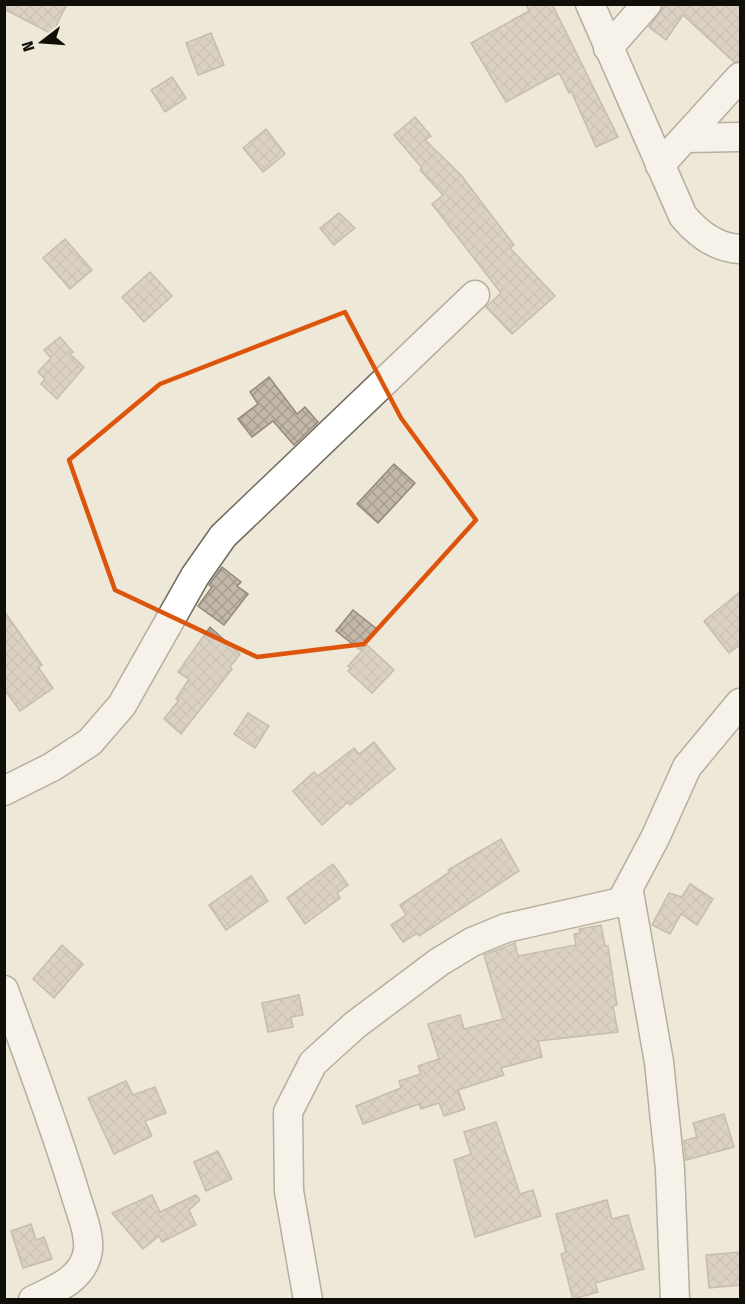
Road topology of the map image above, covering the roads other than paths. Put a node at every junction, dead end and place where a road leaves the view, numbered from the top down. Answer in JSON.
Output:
{"nodes":[{"id":1,"x":590,"y":4,"type":"edge"},
{"id":2,"x":647,"y":4,"type":"edge"},
{"id":3,"x":608,"y":48,"type":"junction"},
{"id":4,"x":741,"y":77,"type":"edge"},
{"id":5,"x":741,"y":136,"type":"edge"},
{"id":6,"x":685,"y":138,"type":"junction"},
{"id":7,"x":660,"y":165,"type":"junction"},
{"id":8,"x":741,"y":249,"type":"edge"},
{"id":9,"x":475,"y":295,"type":"dead end"},
{"id":10,"x":741,"y":703,"type":"edge"},
{"id":11,"x":4,"y":791,"type":"edge"},
{"id":12,"x":629,"y":892,"type":"junction"},
{"id":13,"x":4,"y":990,"type":"edge"},
{"id":14,"x":33,"y":1299,"type":"edge"},
{"id":15,"x":308,"y":1299,"type":"edge"},
{"id":16,"x":675,"y":1299,"type":"edge"}],
"edges":[{"from":1,"to":3,"type":"street"},
{"from":2,"to":3,"type":"street"},
{"from":3,"to":7,"type":"street"},
{"from":4,"to":6,"type":"street"},
{"from":5,"to":6,"type":"street"},
{"from":6,"to":7,"type":"street"},
{"from":7,"to":8,"type":"street"},
{"from":9,"to":11,"type":"street"},
{"from":10,"to":12,"type":"street"},
{"from":12,"to":15,"type":"street"},
{"from":12,"to":16,"type":"street"},
{"from":13,"to":14,"type":"street"}]}
